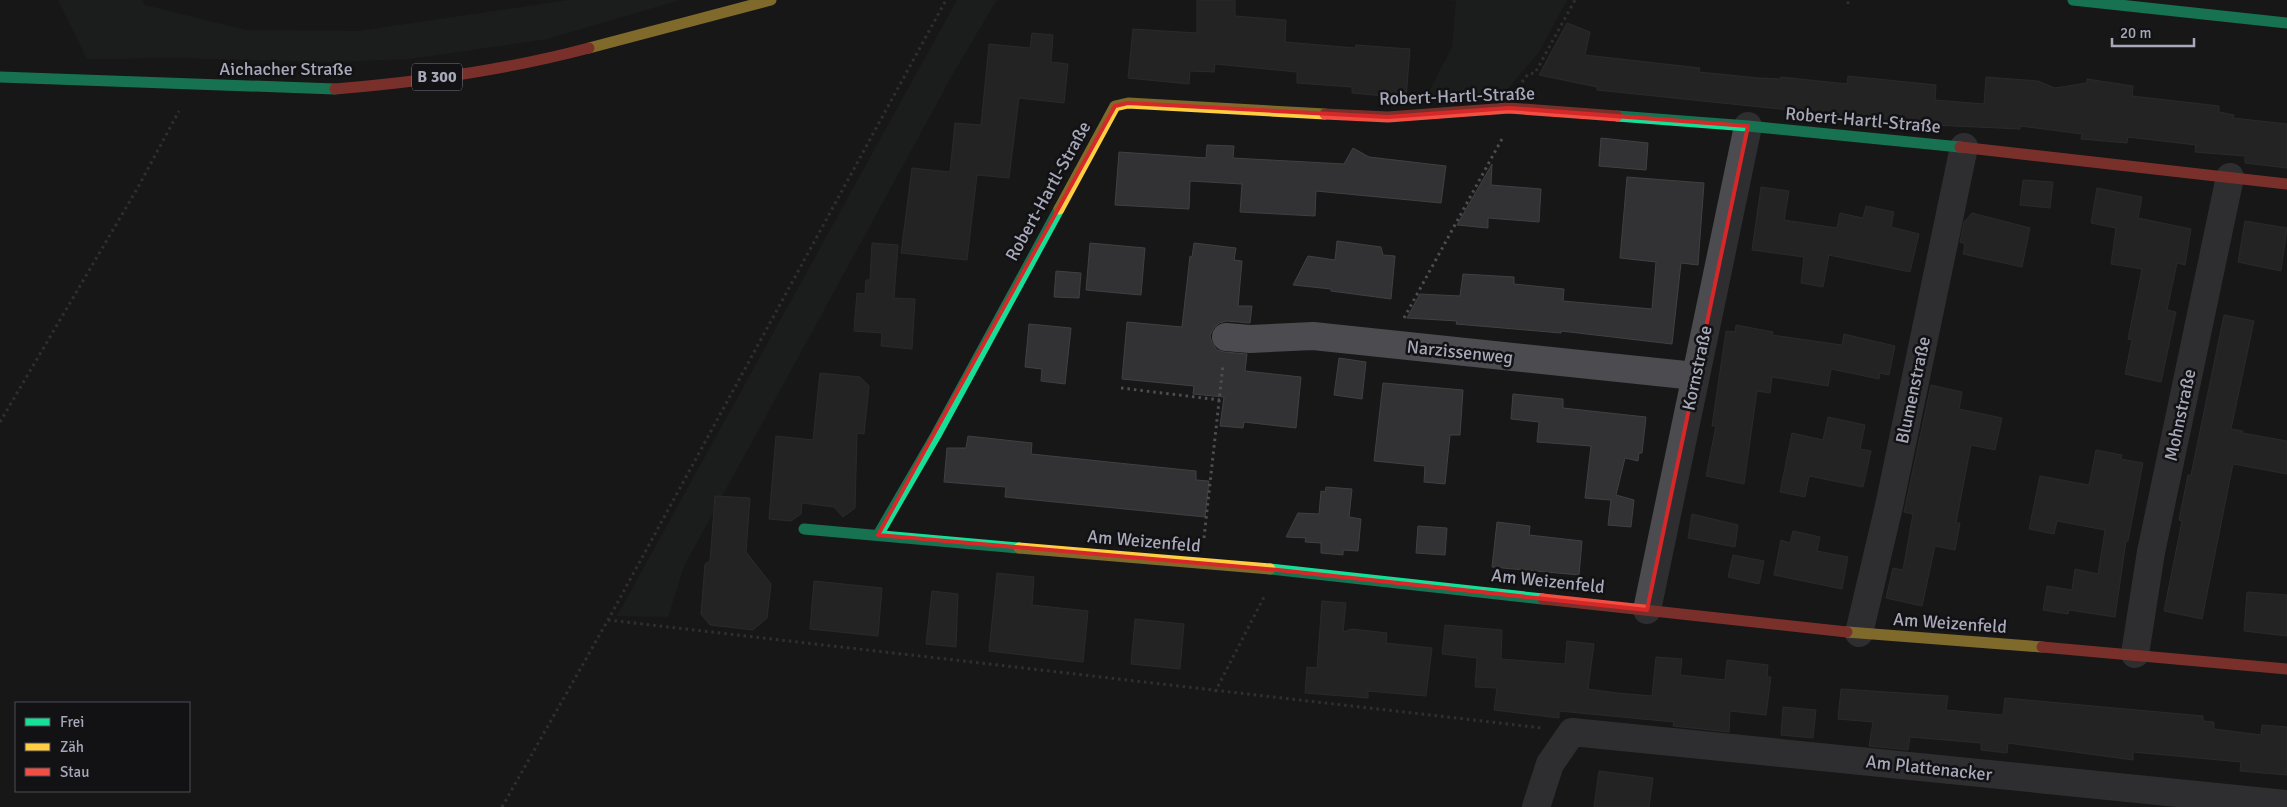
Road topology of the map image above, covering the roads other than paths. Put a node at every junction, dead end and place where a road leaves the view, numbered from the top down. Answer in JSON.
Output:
{"nodes":[{"id":1,"x":771,"y":0,"type":"edge"},
{"id":2,"x":2073,"y":0,"type":"edge"},
{"id":3,"x":2287,"y":23,"type":"edge"},
{"id":4,"x":0,"y":77,"type":"edge"},
{"id":5,"x":1748,"y":126,"type":"junction"},
{"id":6,"x":1964,"y":147,"type":"junction"},
{"id":7,"x":2230,"y":177,"type":"junction"},
{"id":8,"x":2287,"y":184,"type":"edge"},
{"id":9,"x":1226,"y":337,"type":"road end"},
{"id":10,"x":1695,"y":376,"type":"junction"},
{"id":11,"x":804,"y":529,"type":"dead end"},
{"id":12,"x":878,"y":535,"type":"junction"},
{"id":13,"x":1647,"y":610,"type":"junction"},
{"id":14,"x":1859,"y":633,"type":"junction"},
{"id":15,"x":2135,"y":654,"type":"junction"},
{"id":16,"x":2287,"y":668,"type":"edge"},
{"id":17,"x":2287,"y":804,"type":"edge"},
{"id":18,"x":1536,"y":807,"type":"edge"}],
"edges":[{"from":1,"to":4,"type":"street","name":"Aichacher Straße","number":"B 300"},
{"from":2,"to":3,"type":"street"},
{"from":5,"to":6,"type":"street","name":"Robert-Hartl-Straße"},
{"from":5,"to":10,"type":"street","name":"Kornstraße"},
{"from":5,"to":12,"type":"street","name":"Robert-Hartl-Straße"},
{"from":6,"to":7,"type":"street","name":"Robert-Hartl-Straße"},
{"from":6,"to":14,"type":"street","name":"Blumenstraße"},
{"from":7,"to":8,"type":"street","name":"Robert-Hartl-Straße"},
{"from":7,"to":15,"type":"street","name":"Mohnstraße"},
{"from":9,"to":10,"type":"street","name":"Narzissenweg"},
{"from":10,"to":13,"type":"street","name":"Kornstraße"},
{"from":11,"to":12,"type":"street","name":"Am Weizenfeld"},
{"from":12,"to":13,"type":"street","name":"Am Weizenfeld"},
{"from":13,"to":14,"type":"street","name":"Am Weizenfeld"},
{"from":14,"to":15,"type":"street","name":"Am Weizenfeld"},
{"from":15,"to":16,"type":"street","name":"Am Weizenfeld"},
{"from":17,"to":18,"type":"street","name":"Am Plattenacker"}]}
